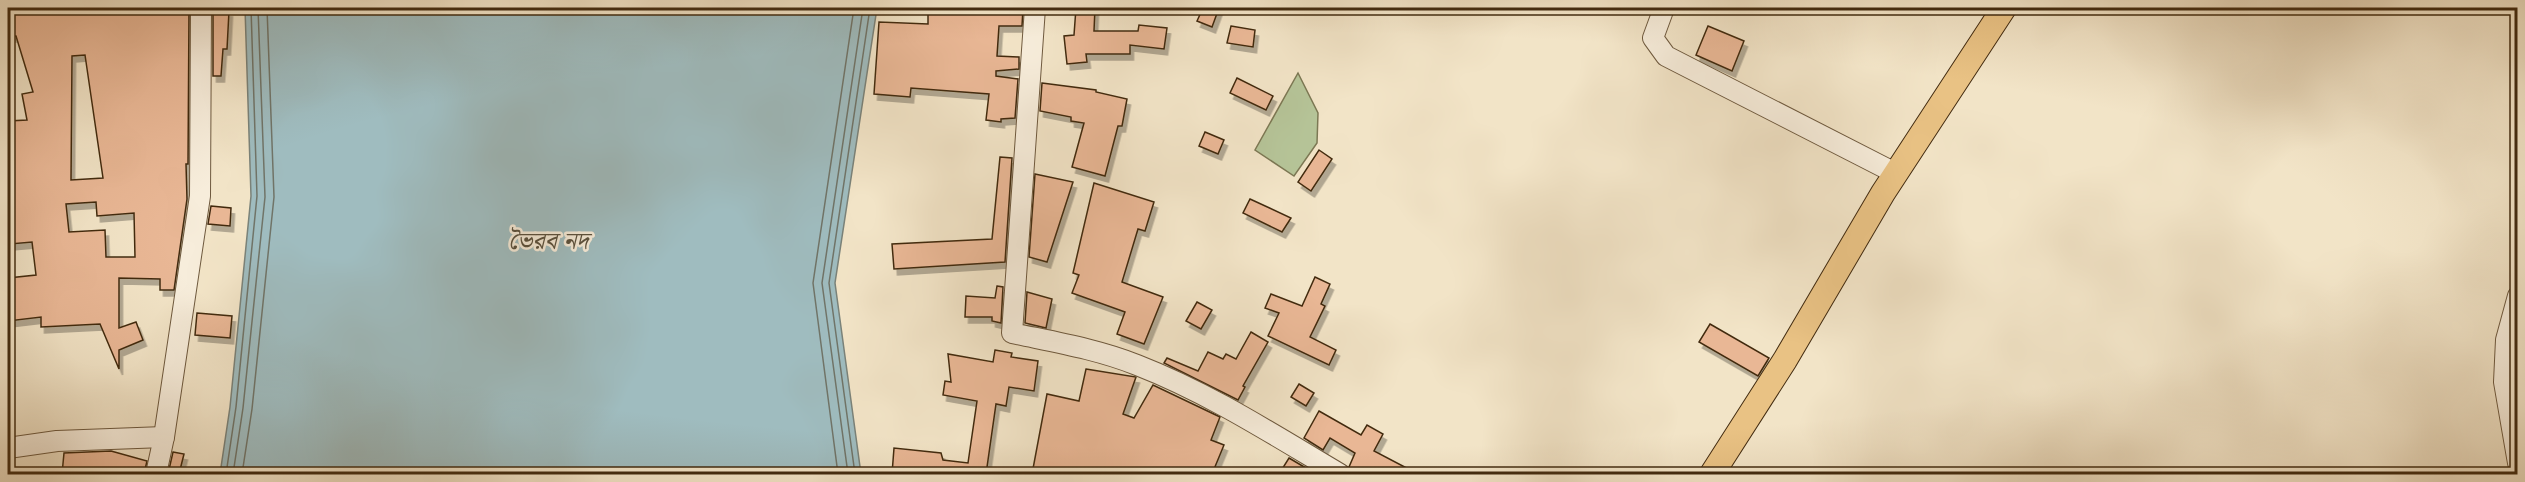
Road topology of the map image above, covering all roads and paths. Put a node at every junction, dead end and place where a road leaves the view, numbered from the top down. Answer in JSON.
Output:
{"nodes":[{"id":1,"x":201,"y":8,"type":"edge"},
{"id":2,"x":1035,"y":8,"type":"edge"},
{"id":3,"x":1664,"y":8,"type":"edge"},
{"id":4,"x":2004,"y":8,"type":"edge"},
{"id":5,"x":1895,"y":173,"type":"junction"},
{"id":6,"x":2517,"y":296,"type":"edge"},
{"id":7,"x":164,"y":437,"type":"junction"},
{"id":8,"x":8,"y":448,"type":"edge"},
{"id":9,"x":2517,"y":463,"type":"edge"},
{"id":10,"x":156,"y":474,"type":"edge"},
{"id":11,"x":1340,"y":474,"type":"edge"},
{"id":12,"x":1712,"y":474,"type":"edge"}],
"edges":[{"from":1,"to":7,"type":"street"},
{"from":2,"to":11,"type":"street"},
{"from":3,"to":5,"type":"street"},
{"from":4,"to":5,"type":"main road"},
{"from":5,"to":12,"type":"main road"},
{"from":6,"to":9,"type":"street"},
{"from":7,"to":8,"type":"street"},
{"from":7,"to":10,"type":"street"}]}
